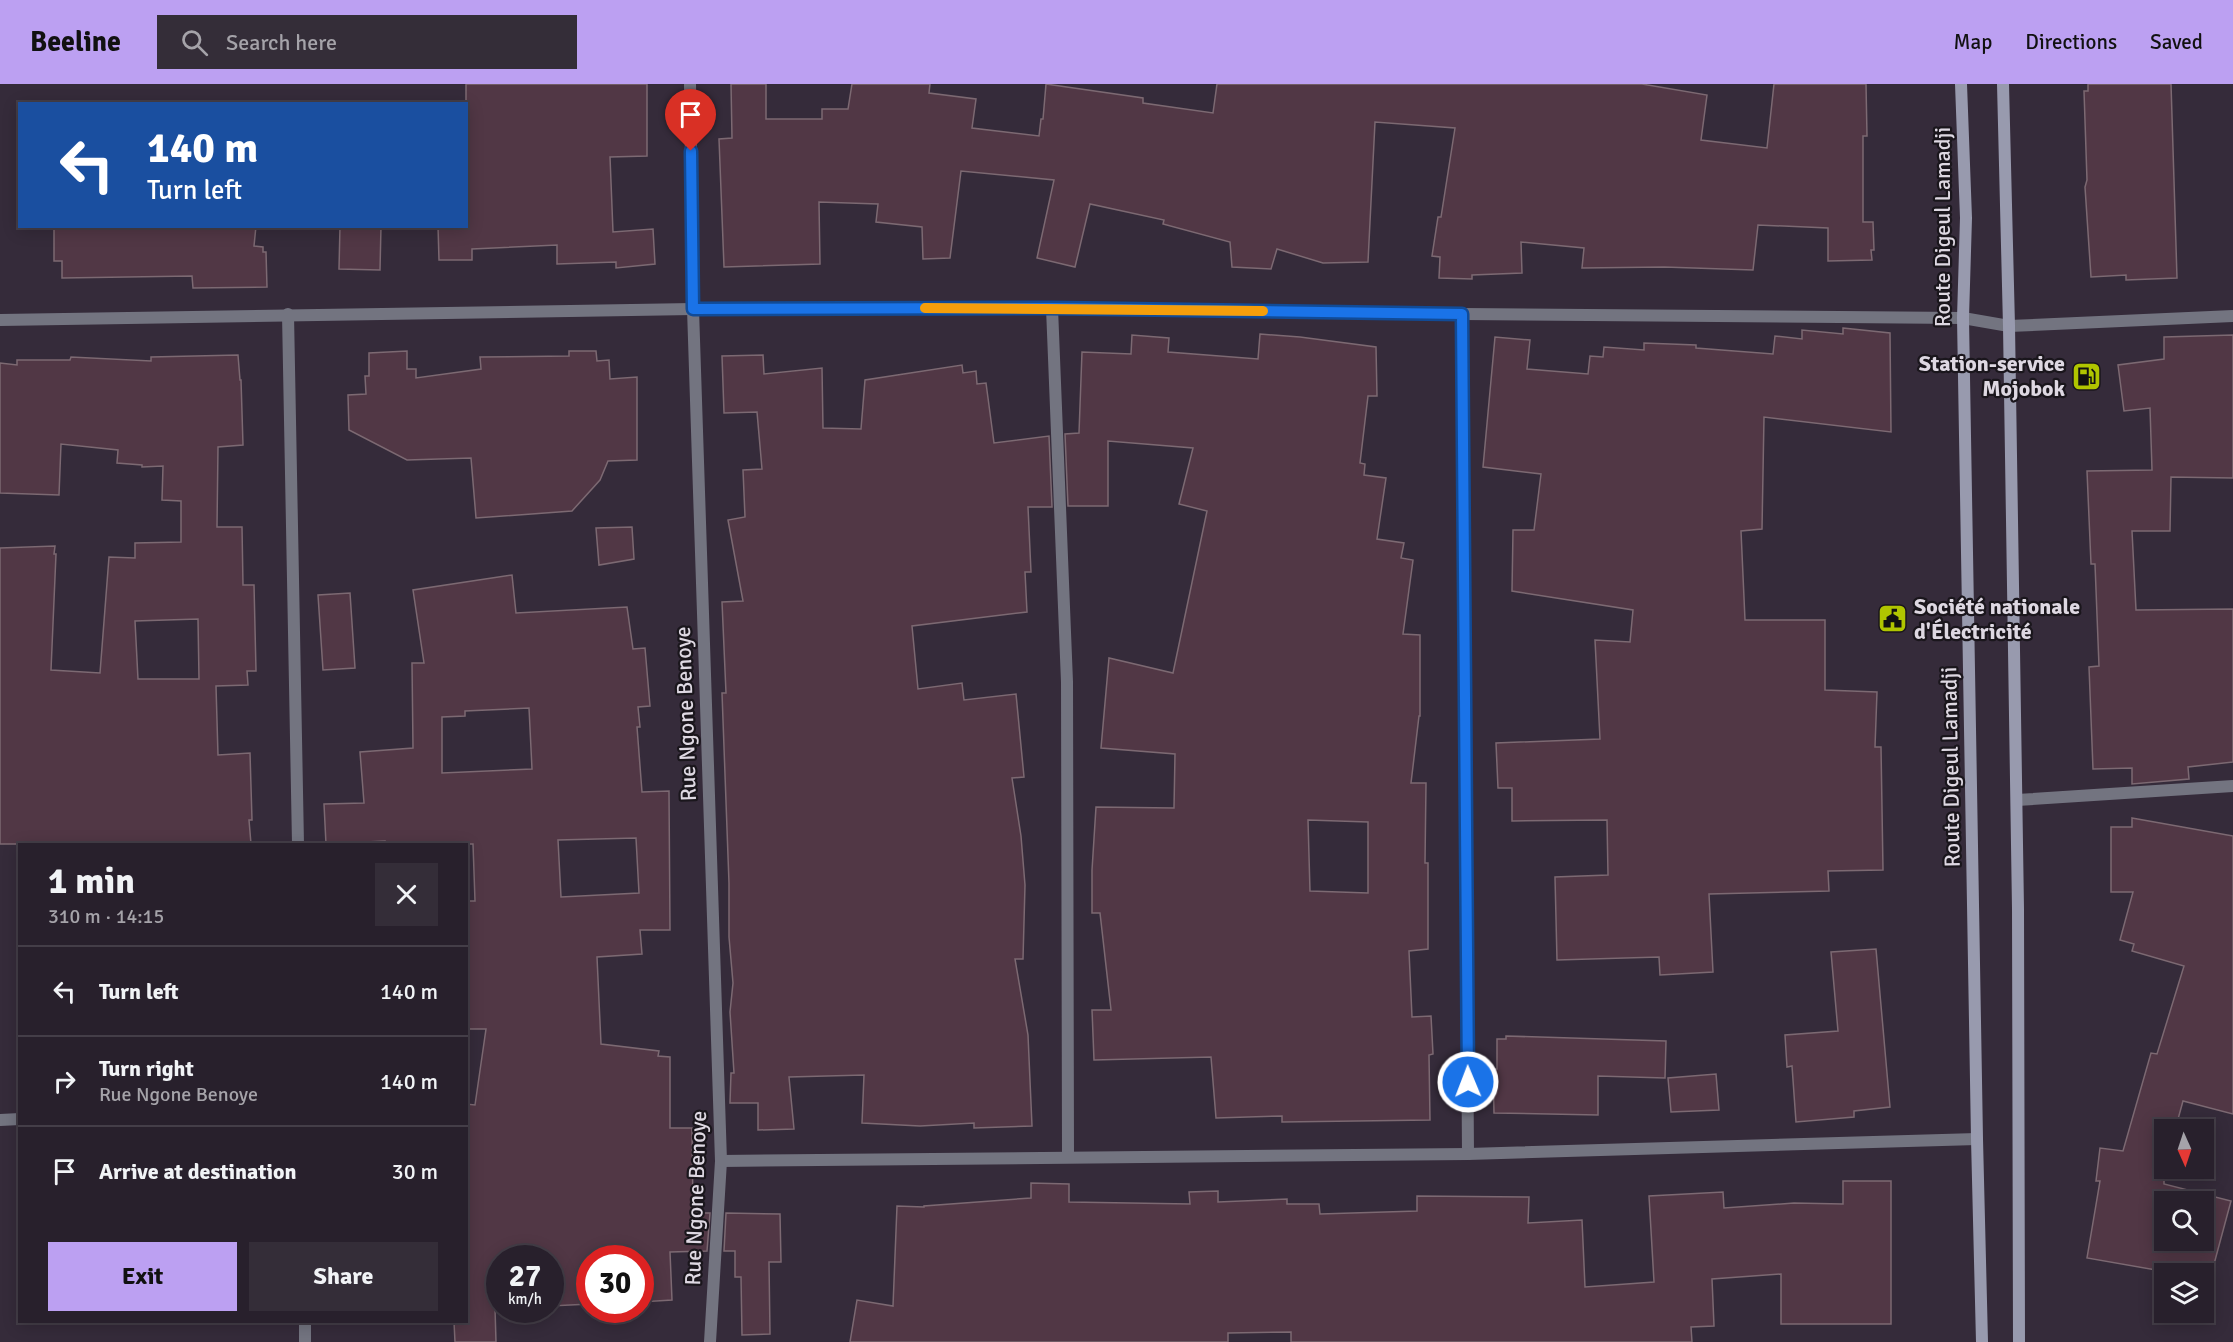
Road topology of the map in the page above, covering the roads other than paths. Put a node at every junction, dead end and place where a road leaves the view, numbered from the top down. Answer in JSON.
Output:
{"nodes":[{"id":1,"x":690,"y":84,"type":"edge"},
{"id":2,"x":1961,"y":84,"type":"edge"},
{"id":3,"x":2003,"y":84,"type":"edge"},
{"id":4,"x":1052,"y":308,"type":"junction"},
{"id":5,"x":693,"y":309,"type":"junction"},
{"id":6,"x":288,"y":314,"type":"junction"},
{"id":7,"x":1462,"y":314,"type":"junction"},
{"id":8,"x":2233,"y":316,"type":"edge"},
{"id":9,"x":1963,"y":318,"type":"junction"},
{"id":10,"x":0,"y":320,"type":"edge"},
{"id":11,"x":2009,"y":326,"type":"junction"},
{"id":12,"x":2233,"y":786,"type":"edge"},
{"id":13,"x":2017,"y":801,"type":"junction"},
{"id":14,"x":298,"y":843,"type":"edge"},
{"id":15,"x":18,"y":1119,"type":"edge"},
{"id":16,"x":0,"y":1120,"type":"edge"},
{"id":17,"x":1977,"y":1139,"type":"junction"},
{"id":18,"x":1468,"y":1154,"type":"junction"},
{"id":19,"x":1068,"y":1157,"type":"junction"},
{"id":20,"x":721,"y":1161,"type":"junction"},
{"id":21,"x":305,"y":1323,"type":"edge"},
{"id":22,"x":305,"y":1342,"type":"edge"},
{"id":23,"x":710,"y":1342,"type":"edge"},
{"id":24,"x":1982,"y":1342,"type":"edge"},
{"id":25,"x":2019,"y":1342,"type":"edge"}],
"edges":[{"from":1,"to":5,"type":"street","name":"Rue Ngone Benoye"},
{"from":2,"to":9,"type":"main road","name":"Route Digeul Lamadji"},
{"from":3,"to":11,"type":"main road"},
{"from":4,"to":5,"type":"street"},
{"from":4,"to":7,"type":"street"},
{"from":4,"to":19,"type":"street"},
{"from":5,"to":6,"type":"street"},
{"from":5,"to":20,"type":"street","name":"Rue Ngone Benoye"},
{"from":6,"to":10,"type":"street"},
{"from":6,"to":14,"type":"street"},
{"from":7,"to":9,"type":"street"},
{"from":7,"to":18,"type":"street"},
{"from":8,"to":11,"type":"street"},
{"from":9,"to":11,"type":"street"},
{"from":9,"to":17,"type":"main road","name":"Route Digeul Lamadji"},
{"from":11,"to":13,"type":"main road"},
{"from":12,"to":13,"type":"street"},
{"from":13,"to":25,"type":"main road"},
{"from":15,"to":16,"type":"street"},
{"from":17,"to":18,"type":"street"},
{"from":17,"to":24,"type":"main road","name":"Route Digeul Lamadji"},
{"from":18,"to":19,"type":"street"},
{"from":19,"to":20,"type":"street"},
{"from":20,"to":23,"type":"street","name":"Rue Ngone Benoye"},
{"from":21,"to":22,"type":"street"}]}
